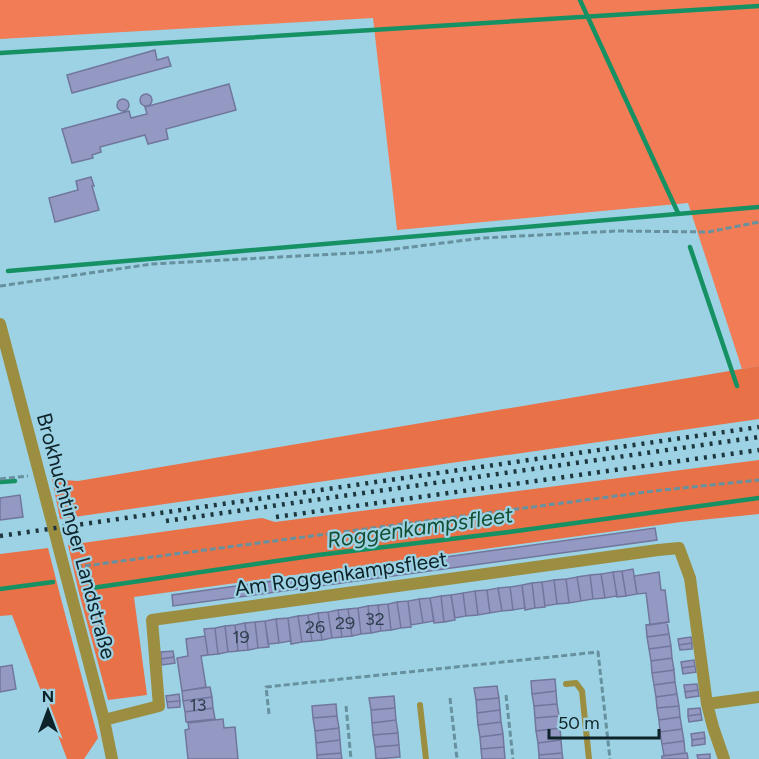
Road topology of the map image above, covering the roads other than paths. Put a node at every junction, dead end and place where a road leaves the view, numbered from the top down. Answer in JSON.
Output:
{"nodes":[{"id":1,"x":0,"y":324,"type":"edge"},
{"id":2,"x":566,"y":684,"type":"dead end"},
{"id":3,"x":759,"y":697,"type":"edge"},
{"id":4,"x":707,"y":704,"type":"junction"},
{"id":5,"x":420,"y":705,"type":"dead end"},
{"id":6,"x":104,"y":720,"type":"junction"},
{"id":7,"x":112,"y":759,"type":"edge"},
{"id":8,"x":426,"y":759,"type":"edge"},
{"id":9,"x":589,"y":759,"type":"edge"},
{"id":10,"x":724,"y":759,"type":"edge"}],
"edges":[{"from":1,"to":6,"type":"street","name":"Brokhuchtinger Landstraße"},
{"from":2,"to":9,"type":"lane"},
{"from":3,"to":4,"type":"street"},
{"from":4,"to":6,"type":"street","name":"Am Roggenkampsfleet"},
{"from":4,"to":10,"type":"street"},
{"from":5,"to":8,"type":"lane"},
{"from":6,"to":7,"type":"street","name":"Brokhuchtinger Landstraße"}]}
